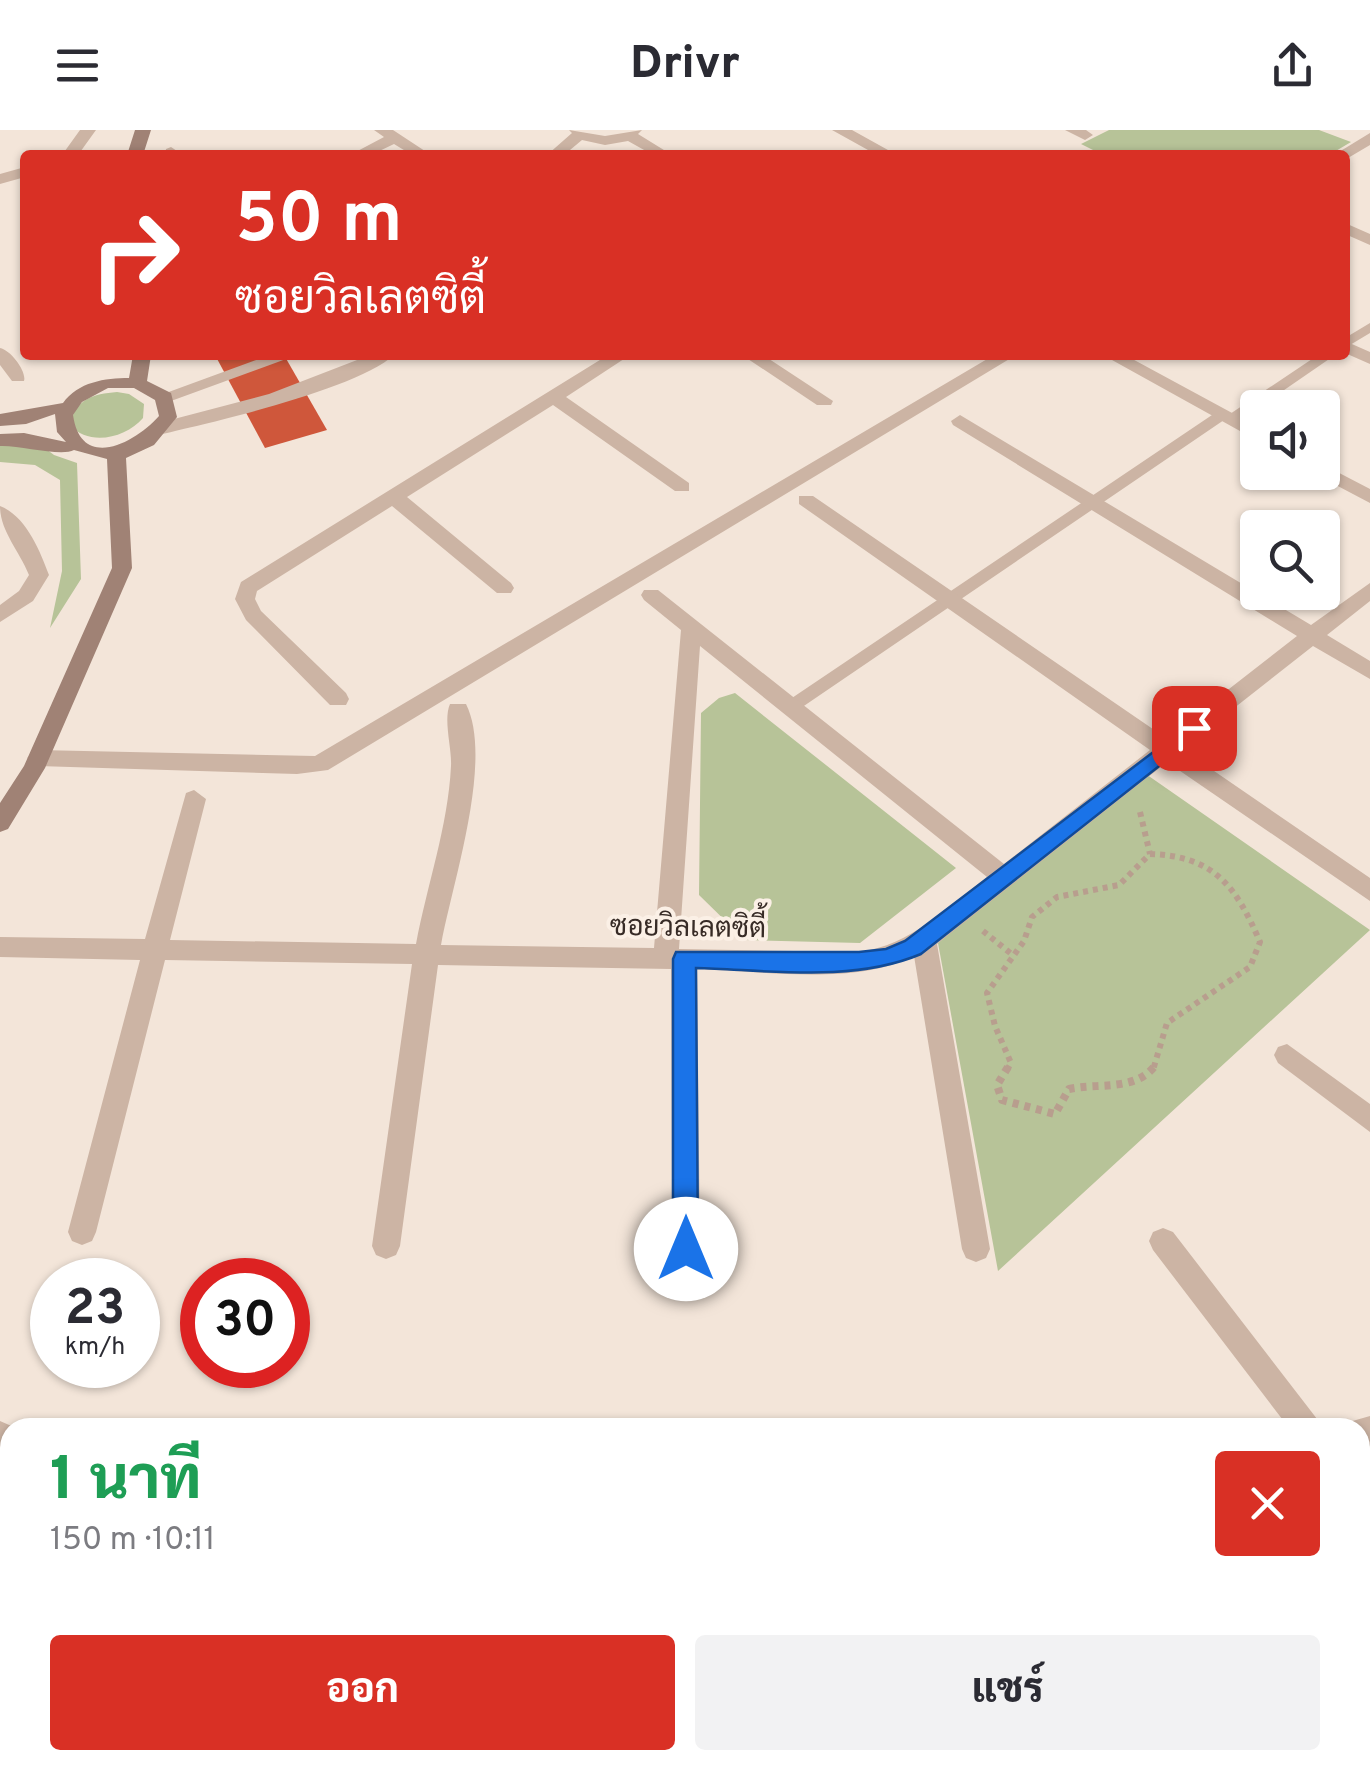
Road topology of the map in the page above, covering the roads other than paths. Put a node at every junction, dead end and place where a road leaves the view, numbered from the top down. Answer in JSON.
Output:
{"nodes":[{"id":1,"x":840,"y":130,"type":"edge"},
{"id":2,"x":578,"y":132,"type":"edge"},
{"id":3,"x":632,"y":133,"type":"edge"},
{"id":4,"x":388,"y":134,"type":"edge"},
{"id":5,"x":600,"y":141,"type":"junction"},
{"id":6,"x":365,"y":150,"type":"edge"},
{"id":7,"x":415,"y":150,"type":"edge"},
{"id":8,"x":560,"y":150,"type":"edge"},
{"id":9,"x":590,"y":150,"type":"edge"},
{"id":10,"x":657,"y":150,"type":"edge"},
{"id":11,"x":879,"y":150,"type":"edge"},
{"id":12,"x":0,"y":353,"type":"edge"},
{"id":13,"x":141,"y":360,"type":"edge"},
{"id":14,"x":273,"y":360,"type":"edge"},
{"id":15,"x":337,"y":360,"type":"edge"},
{"id":16,"x":374,"y":360,"type":"edge"},
{"id":17,"x":613,"y":360,"type":"edge"},
{"id":18,"x":759,"y":360,"type":"edge"},
{"id":19,"x":999,"y":360,"type":"edge"},
{"id":20,"x":1121,"y":360,"type":"edge"},
{"id":21,"x":1320,"y":360,"type":"edge"},
{"id":22,"x":350,"y":371,"type":"junction"},
{"id":23,"x":18,"y":377,"type":"dead end"},
{"id":24,"x":138,"y":383,"type":"junction"},
{"id":25,"x":164,"y":397,"type":"junction"},
{"id":26,"x":554,"y":397,"type":"junction"},
{"id":27,"x":824,"y":401,"type":"dead end"},
{"id":28,"x":57,"y":407,"type":"junction"},
{"id":29,"x":1225,"y":418,"type":"junction"},
{"id":30,"x":0,"y":420,"type":"edge"},
{"id":31,"x":960,"y":421,"type":"dead end"},
{"id":32,"x":1240,"y":426,"type":"edge"},
{"id":33,"x":162,"y":428,"type":"junction"},
{"id":34,"x":0,"y":440,"type":"edge"},
{"id":35,"x":66,"y":448,"type":"junction"},
{"id":36,"x":116,"y":452,"type":"junction"},
{"id":37,"x":1340,"y":480,"type":"edge"},
{"id":38,"x":682,"y":487,"type":"dead end"},
{"id":39,"x":394,"y":497,"type":"junction"},
{"id":40,"x":1370,"y":497,"type":"edge"},
{"id":41,"x":806,"y":500,"type":"dead end"},
{"id":42,"x":1092,"y":502,"type":"junction"},
{"id":43,"x":0,"y":512,"type":"edge"},
{"id":44,"x":504,"y":588,"type":"dead end"},
{"id":45,"x":1370,"y":590,"type":"edge"},
{"id":46,"x":651,"y":595,"type":"dead end"},
{"id":47,"x":947,"y":599,"type":"junction"},
{"id":48,"x":0,"y":616,"type":"edge"},
{"id":49,"x":691,"y":630,"type":"junction"},
{"id":50,"x":1312,"y":636,"type":"junction"},
{"id":51,"x":1370,"y":671,"type":"edge"},
{"id":52,"x":338,"y":698,"type":"dead end"},
{"id":53,"x":789,"y":708,"type":"junction"},
{"id":54,"x":458,"y":710,"type":"dead end"},
{"id":55,"x":1164,"y":752,"type":"junction"},
{"id":56,"x":38,"y":758,"type":"junction"},
{"id":57,"x":194,"y":798,"type":"dead end"},
{"id":58,"x":0,"y":823,"type":"edge"},
{"id":59,"x":1004,"y":877,"type":"junction"},
{"id":60,"x":1370,"y":892,"type":"edge"},
{"id":61,"x":924,"y":940,"type":"junction"},
{"id":62,"x":0,"y":947,"type":"edge"},
{"id":63,"x":156,"y":950,"type":"junction"},
{"id":64,"x":426,"y":954,"type":"junction"},
{"id":65,"x":675,"y":959,"type":"junction"},
{"id":66,"x":1287,"y":1055,"type":"dead end"},
{"id":67,"x":1370,"y":1120,"type":"edge"},
{"id":68,"x":82,"y":1232,"type":"dead end"},
{"id":69,"x":1163,"y":1241,"type":"dead end"},
{"id":70,"x":386,"y":1246,"type":"dead end"},
{"id":71,"x":686,"y":1249,"type":"dead end"},
{"id":72,"x":976,"y":1249,"type":"dead end"},
{"id":73,"x":1301,"y":1418,"type":"edge"}],
"edges":[{"from":1,"to":11,"type":"street"},
{"from":2,"to":5,"type":"street"},
{"from":2,"to":8,"type":"street"},
{"from":3,"to":5,"type":"street"},
{"from":3,"to":10,"type":"street"},
{"from":4,"to":6,"type":"street"},
{"from":4,"to":7,"type":"street"},
{"from":5,"to":9,"type":"street"},
{"from":12,"to":23,"type":"street"},
{"from":13,"to":24,"type":"street"},
{"from":14,"to":25,"type":"street"},
{"from":15,"to":22,"type":"street"},
{"from":16,"to":22,"type":"street"},
{"from":17,"to":26,"type":"street"},
{"from":18,"to":27,"type":"street"},
{"from":19,"to":56,"type":"street"},
{"from":20,"to":29,"type":"street"},
{"from":21,"to":29,"type":"lane"},
{"from":22,"to":33,"type":"street"},
{"from":24,"to":25,"type":"street"},
{"from":24,"to":28,"type":"street"},
{"from":25,"to":33,"type":"street"},
{"from":26,"to":38,"type":"street"},
{"from":26,"to":39,"type":"street"},
{"from":28,"to":30,"type":"street"},
{"from":28,"to":35,"type":"street"},
{"from":29,"to":32,"type":"street"},
{"from":29,"to":42,"type":"lane"},
{"from":31,"to":42,"type":"street"},
{"from":33,"to":36,"type":"street"},
{"from":34,"to":35,"type":"street"},
{"from":35,"to":36,"type":"street"},
{"from":36,"to":56,"type":"street"},
{"from":37,"to":40,"type":"street"},
{"from":39,"to":44,"type":"street"},
{"from":39,"to":52,"type":"street"},
{"from":41,"to":47,"type":"street"},
{"from":42,"to":47,"type":"lane"},
{"from":42,"to":50,"type":"street"},
{"from":43,"to":48,"type":"street"},
{"from":45,"to":50,"type":"street","name":"ซอยวิลเลตซิตี้"},
{"from":46,"to":49,"type":"street"},
{"from":47,"to":53,"type":"lane"},
{"from":47,"to":55,"type":"street"},
{"from":49,"to":53,"type":"street"},
{"from":49,"to":65,"type":"street"},
{"from":50,"to":51,"type":"street"},
{"from":50,"to":55,"type":"street","name":"ซอยวิลเลตซิตี้"},
{"from":53,"to":59,"type":"street"},
{"from":54,"to":64,"type":"street"},
{"from":55,"to":59,"type":"street","name":"ซอยวิลเลตซิตี้"},
{"from":55,"to":60,"type":"street"},
{"from":56,"to":58,"type":"street"},
{"from":57,"to":63,"type":"street"},
{"from":59,"to":61,"type":"street","name":"ซอยวิลเลตซิตี้"},
{"from":61,"to":65,"type":"street","name":"ซอยวิลเลตซิตี้"},
{"from":61,"to":72,"type":"street"},
{"from":62,"to":63,"type":"street","name":"ซอยวิลเลตซิตี้"},
{"from":63,"to":64,"type":"street","name":"ซอยวิลเลตซิตี้"},
{"from":63,"to":68,"type":"street"},
{"from":64,"to":65,"type":"street","name":"ซอยวิลเลตซิตี้"},
{"from":64,"to":70,"type":"street"},
{"from":65,"to":71,"type":"street"},
{"from":66,"to":67,"type":"street"},
{"from":69,"to":73,"type":"street"}]}
